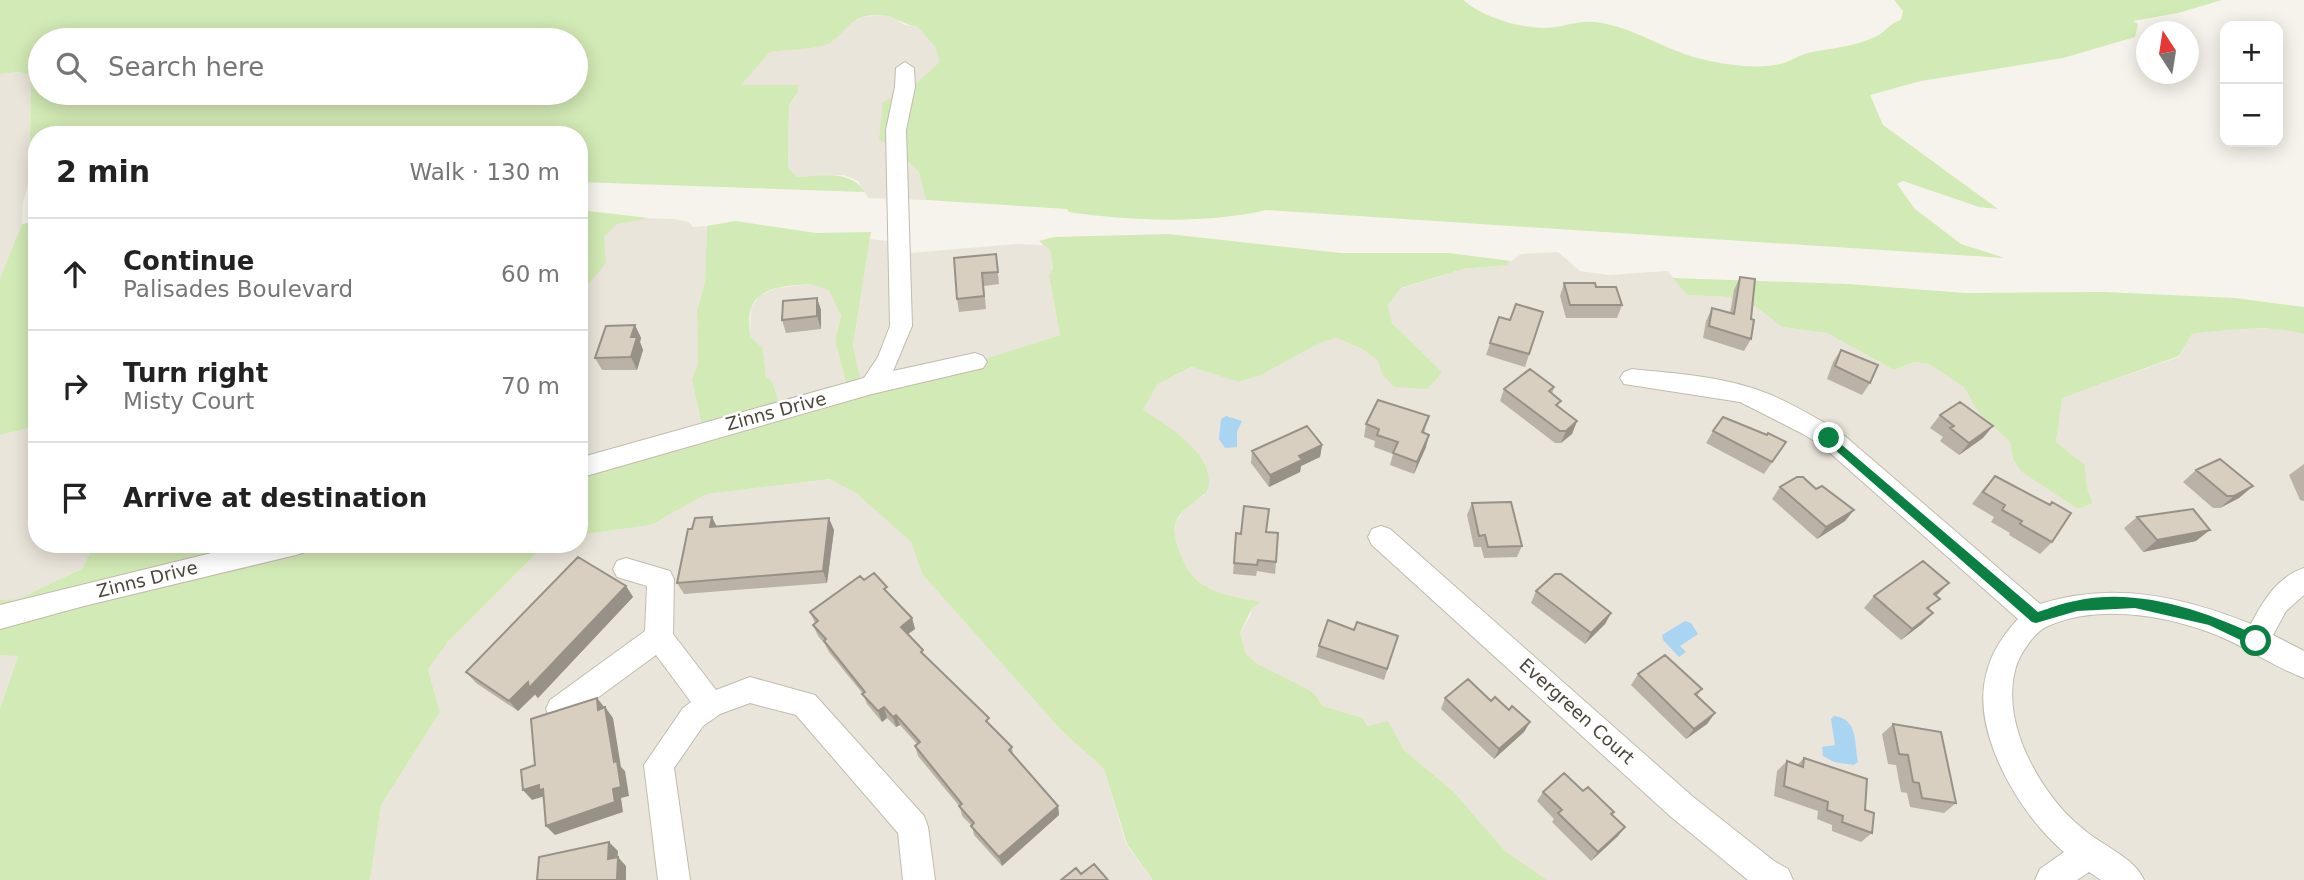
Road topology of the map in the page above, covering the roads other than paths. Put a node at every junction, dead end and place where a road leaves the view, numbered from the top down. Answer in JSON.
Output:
{"nodes":[{"id":1,"x":905,"y":68,"type":"dead end"},
{"id":2,"x":975,"y":362,"type":"dead end"},
{"id":3,"x":1632,"y":378,"type":"dead end"},
{"id":4,"x":872,"y":385,"type":"junction"},
{"id":5,"x":588,"y":465,"type":"edge"},
{"id":6,"x":1381,"y":537,"type":"dead end"},
{"id":7,"x":258,"y":553,"type":"edge"},
{"id":8,"x":626,"y":569,"type":"dead end"},
{"id":9,"x":2304,"y":579,"type":"edge"},
{"id":10,"x":0,"y":617,"type":"edge"},
{"id":11,"x":2036,"y":618,"type":"junction"},
{"id":12,"x":659,"y":636,"type":"junction"},
{"id":13,"x":2256,"y":641,"type":"junction"},
{"id":14,"x":2304,"y":665,"type":"edge"},
{"id":15,"x":710,"y":705,"type":"junction"},
{"id":16,"x":560,"y":709,"type":"edge"},
{"id":17,"x":2090,"y":853,"type":"junction"},
{"id":18,"x":674,"y":880,"type":"edge"},
{"id":19,"x":919,"y":880,"type":"edge"},
{"id":20,"x":1777,"y":880,"type":"edge"},
{"id":21,"x":2051,"y":880,"type":"edge"},
{"id":22,"x":2128,"y":880,"type":"edge"}],
"edges":[{"from":1,"to":4,"type":"street"},
{"from":2,"to":4,"type":"street","name":"Zinns Drive"},
{"from":3,"to":11,"type":"street"},
{"from":4,"to":5,"type":"street","name":"Zinns Drive"},
{"from":6,"to":20,"type":"street","name":"Evergreen Court"},
{"from":7,"to":10,"type":"street","name":"Zinns Drive"},
{"from":8,"to":12,"type":"street"},
{"from":9,"to":13,"type":"street"},
{"from":11,"to":13,"type":"street"},
{"from":11,"to":17,"type":"street"},
{"from":12,"to":15,"type":"street"},
{"from":12,"to":16,"type":"street"},
{"from":13,"to":14,"type":"street"},
{"from":15,"to":18,"type":"street"},
{"from":15,"to":19,"type":"street"},
{"from":17,"to":21,"type":"street"},
{"from":17,"to":22,"type":"street"}]}
